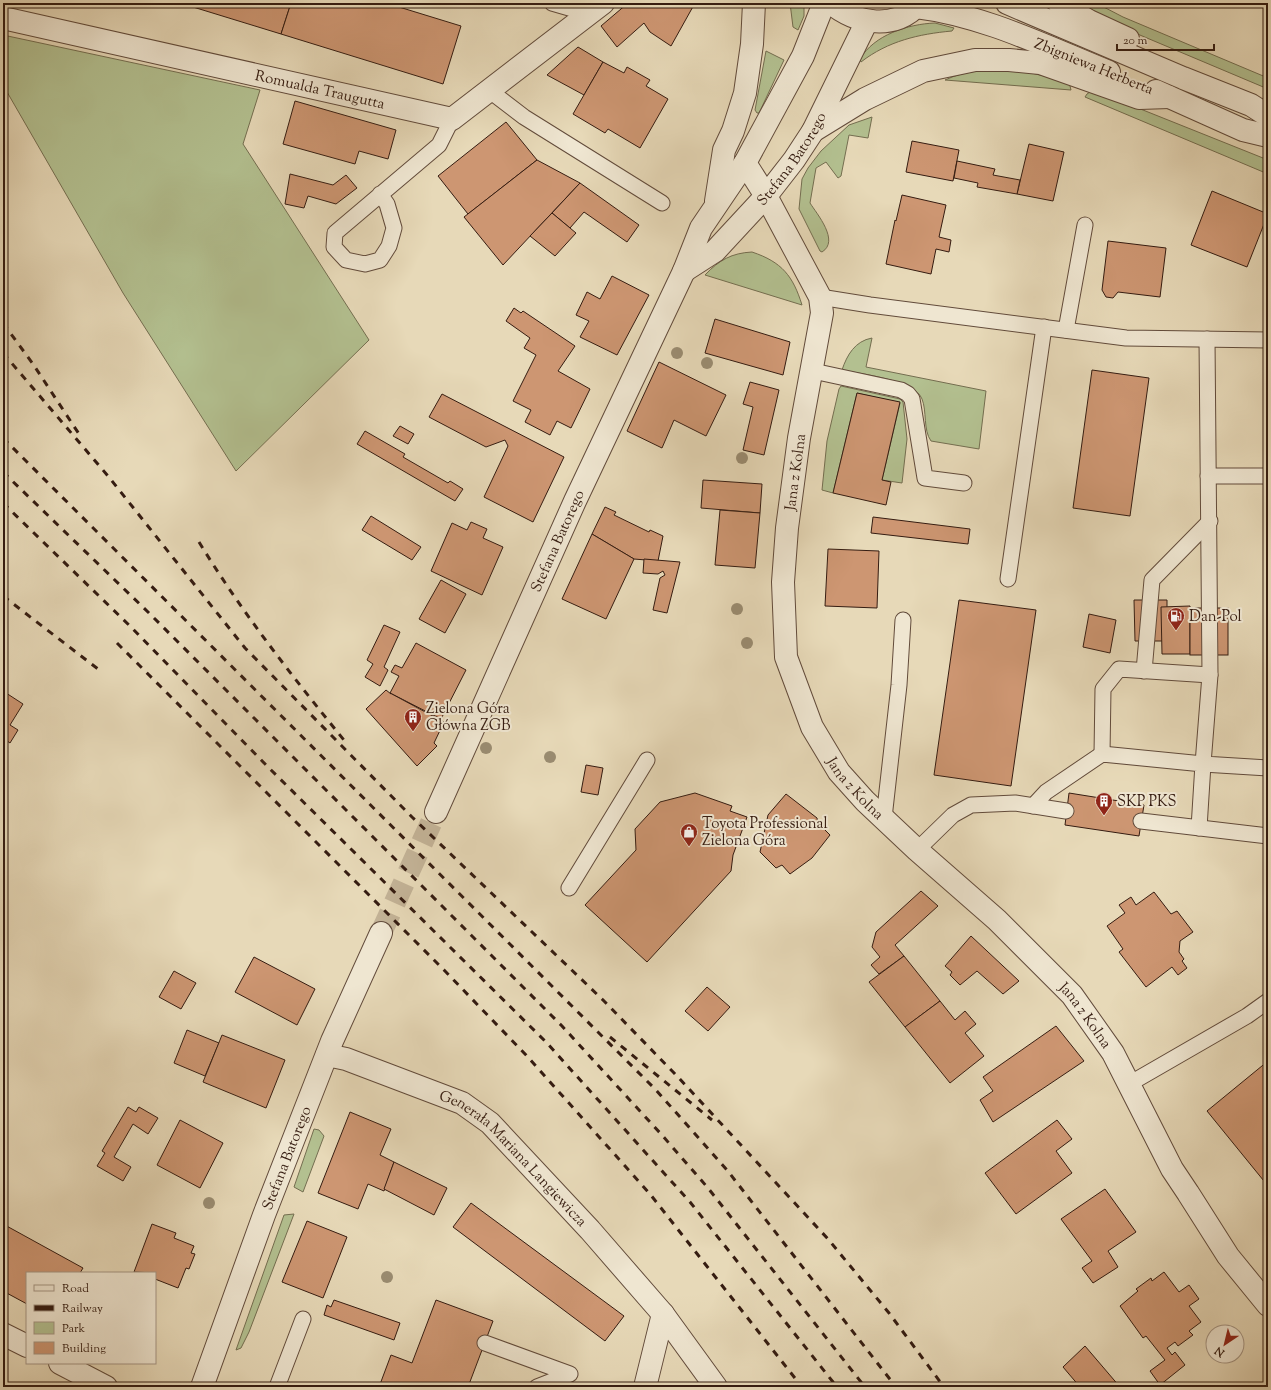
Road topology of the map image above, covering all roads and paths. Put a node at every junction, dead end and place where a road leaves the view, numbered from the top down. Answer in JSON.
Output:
{"nodes":[{"id":1,"x":552,"y":3,"type":"edge"},
{"id":2,"x":754,"y":3,"type":"edge"},
{"id":3,"x":824,"y":3,"type":"edge"},
{"id":4,"x":831,"y":3,"type":"edge"},
{"id":5,"x":1007,"y":3,"type":"edge"},
{"id":6,"x":1059,"y":3,"type":"edge"},
{"id":7,"x":918,"y":5,"type":"edge"},
{"id":8,"x":596,"y":9,"type":"edge"},
{"id":9,"x":3,"y":18,"type":"edge"},
{"id":10,"x":867,"y":21,"type":"junction"},
{"id":11,"x":1183,"y":78,"type":"junction"},
{"id":12,"x":490,"y":91,"type":"junction"},
{"id":13,"x":1169,"y":97,"type":"junction"},
{"id":14,"x":1268,"y":116,"type":"edge"},
{"id":15,"x":452,"y":119,"type":"junction"},
{"id":16,"x":813,"y":131,"type":"junction"},
{"id":17,"x":1268,"y":136,"type":"edge"},
{"id":18,"x":745,"y":163,"type":"junction"},
{"id":19,"x":380,"y":194,"type":"junction"},
{"id":20,"x":766,"y":196,"type":"junction"},
{"id":21,"x":662,"y":204,"type":"dead end"},
{"id":22,"x":715,"y":206,"type":"junction"},
{"id":23,"x":1085,"y":225,"type":"dead end"},
{"id":24,"x":684,"y":271,"type":"junction"},
{"id":25,"x":820,"y":297,"type":"junction"},
{"id":26,"x":1044,"y":327,"type":"junction"},
{"id":27,"x":1066,"y":330,"type":"junction"},
{"id":28,"x":1207,"y":339,"type":"junction"},
{"id":29,"x":1268,"y":340,"type":"edge"},
{"id":30,"x":813,"y":371,"type":"junction"},
{"id":31,"x":1208,"y":476,"type":"junction"},
{"id":32,"x":1268,"y":476,"type":"edge"},
{"id":33,"x":964,"y":483,"type":"dead end"},
{"id":34,"x":1210,"y":521,"type":"junction"},
{"id":35,"x":1008,"y":579,"type":"dead end"},
{"id":36,"x":903,"y":620,"type":"dead end"},
{"id":37,"x":1144,"y":671,"type":"junction"},
{"id":38,"x":1210,"y":675,"type":"junction"},
{"id":39,"x":1102,"y":754,"type":"junction"},
{"id":40,"x":647,"y":760,"type":"dead end"},
{"id":41,"x":1203,"y":764,"type":"junction"},
{"id":42,"x":1268,"y":768,"type":"edge"},
{"id":43,"x":1033,"y":806,"type":"junction"},
{"id":44,"x":1066,"y":811,"type":"dead end"},
{"id":45,"x":436,"y":812,"type":"tunnel mouth"},
{"id":46,"x":884,"y":818,"type":"junction"},
{"id":47,"x":1141,"y":822,"type":"dead end"},
{"id":48,"x":1199,"y":828,"type":"junction"},
{"id":49,"x":1268,"y":836,"type":"edge"},
{"id":50,"x":917,"y":850,"type":"junction"},
{"id":51,"x":569,"y":888,"type":"dead end"},
{"id":52,"x":381,"y":933,"type":"tunnel mouth"},
{"id":53,"x":1268,"y":1001,"type":"edge"},
{"id":54,"x":327,"y":1055,"type":"junction"},
{"id":55,"x":1129,"y":1084,"type":"junction"},
{"id":56,"x":1268,"y":1305,"type":"edge"},
{"id":57,"x":663,"y":1314,"type":"junction"},
{"id":58,"x":304,"y":1319,"type":"dead end"},
{"id":59,"x":3,"y":1334,"type":"edge"},
{"id":60,"x":485,"y":1343,"type":"dead end"},
{"id":61,"x":26,"y":1346,"type":"edge"},
{"id":62,"x":62,"y":1364,"type":"edge"},
{"id":63,"x":106,"y":1387,"type":"edge"},
{"id":64,"x":202,"y":1387,"type":"edge"},
{"id":65,"x":277,"y":1387,"type":"edge"},
{"id":66,"x":537,"y":1387,"type":"edge"},
{"id":67,"x":645,"y":1387,"type":"edge"},
{"id":68,"x":716,"y":1387,"type":"edge"}],
"edges":[{"from":1,"to":8,"type":"lane"},
{"from":2,"to":22,"type":"street"},
{"from":3,"to":18,"type":"street","name":"Stefana Batorego"},
{"from":4,"to":10,"type":"street"},
{"from":5,"to":11,"type":"street","name":"Zbigniewa Herberta"},
{"from":6,"to":11,"type":"street"},
{"from":7,"to":10,"type":"street"},
{"from":7,"to":13,"type":"street","name":"Zbigniewa Herberta"},
{"from":8,"to":12,"type":"street"},
{"from":9,"to":15,"type":"street","name":"Romualda Traugutta"},
{"from":10,"to":16,"type":"street","name":"Stefana Batorego"},
{"from":11,"to":14,"type":"street","name":"Zbigniewa Herberta"},
{"from":12,"to":15,"type":"street"},
{"from":12,"to":21,"type":"lane"},
{"from":13,"to":16,"type":"street"},
{"from":13,"to":17,"type":"street","name":"Zbigniewa Herberta"},
{"from":15,"to":19,"type":"lane"},
{"from":16,"to":20,"type":"street","name":"Stefana Batorego"},
{"from":18,"to":20,"type":"street","name":"Jana z Kolna"},
{"from":18,"to":22,"type":"street","name":"Stefana Batorego"},
{"from":19,"to":19,"type":"lane"},
{"from":20,"to":24,"type":"street","name":"Stefana Batorego"},
{"from":20,"to":25,"type":"street","name":"Jana z Kolna"},
{"from":22,"to":24,"type":"street","name":"Stefana Batorego"},
{"from":23,"to":27,"type":"lane"},
{"from":24,"to":45,"type":"street","name":"Stefana Batorego"},
{"from":25,"to":26,"type":"lane"},
{"from":25,"to":30,"type":"street","name":"Jana z Kolna"},
{"from":26,"to":27,"type":"lane"},
{"from":26,"to":35,"type":"lane"},
{"from":27,"to":28,"type":"lane"},
{"from":28,"to":29,"type":"lane"},
{"from":28,"to":31,"type":"lane"},
{"from":30,"to":33,"type":"lane"},
{"from":30,"to":46,"type":"street","name":"Jana z Kolna"},
{"from":31,"to":32,"type":"lane"},
{"from":31,"to":34,"type":"lane"},
{"from":34,"to":37,"type":"lane"},
{"from":34,"to":38,"type":"lane"},
{"from":36,"to":46,"type":"lane"},
{"from":37,"to":38,"type":"lane"},
{"from":37,"to":39,"type":"lane"},
{"from":38,"to":41,"type":"lane"},
{"from":39,"to":41,"type":"lane"},
{"from":39,"to":43,"type":"lane"},
{"from":40,"to":51,"type":"lane"},
{"from":41,"to":42,"type":"lane"},
{"from":41,"to":48,"type":"lane"},
{"from":43,"to":44,"type":"lane"},
{"from":43,"to":50,"type":"lane"},
{"from":46,"to":50,"type":"street","name":"Jana z Kolna"},
{"from":47,"to":48,"type":"lane"},
{"from":48,"to":49,"type":"lane"},
{"from":50,"to":55,"type":"street","name":"Jana z Kolna"},
{"from":52,"to":54,"type":"street","name":"Stefana Batorego"},
{"from":53,"to":55,"type":"lane"},
{"from":54,"to":57,"type":"street","name":"Generała Mariana Langiewicza"},
{"from":54,"to":64,"type":"street","name":"Stefana Batorego"},
{"from":55,"to":56,"type":"street","name":"Jana z Kolna"},
{"from":57,"to":67,"type":"street"},
{"from":57,"to":68,"type":"street","name":"Generała Mariana Langiewicza"},
{"from":58,"to":65,"type":"lane"},
{"from":59,"to":61,"type":"street"},
{"from":60,"to":66,"type":"lane"},
{"from":62,"to":63,"type":"street"}]}
